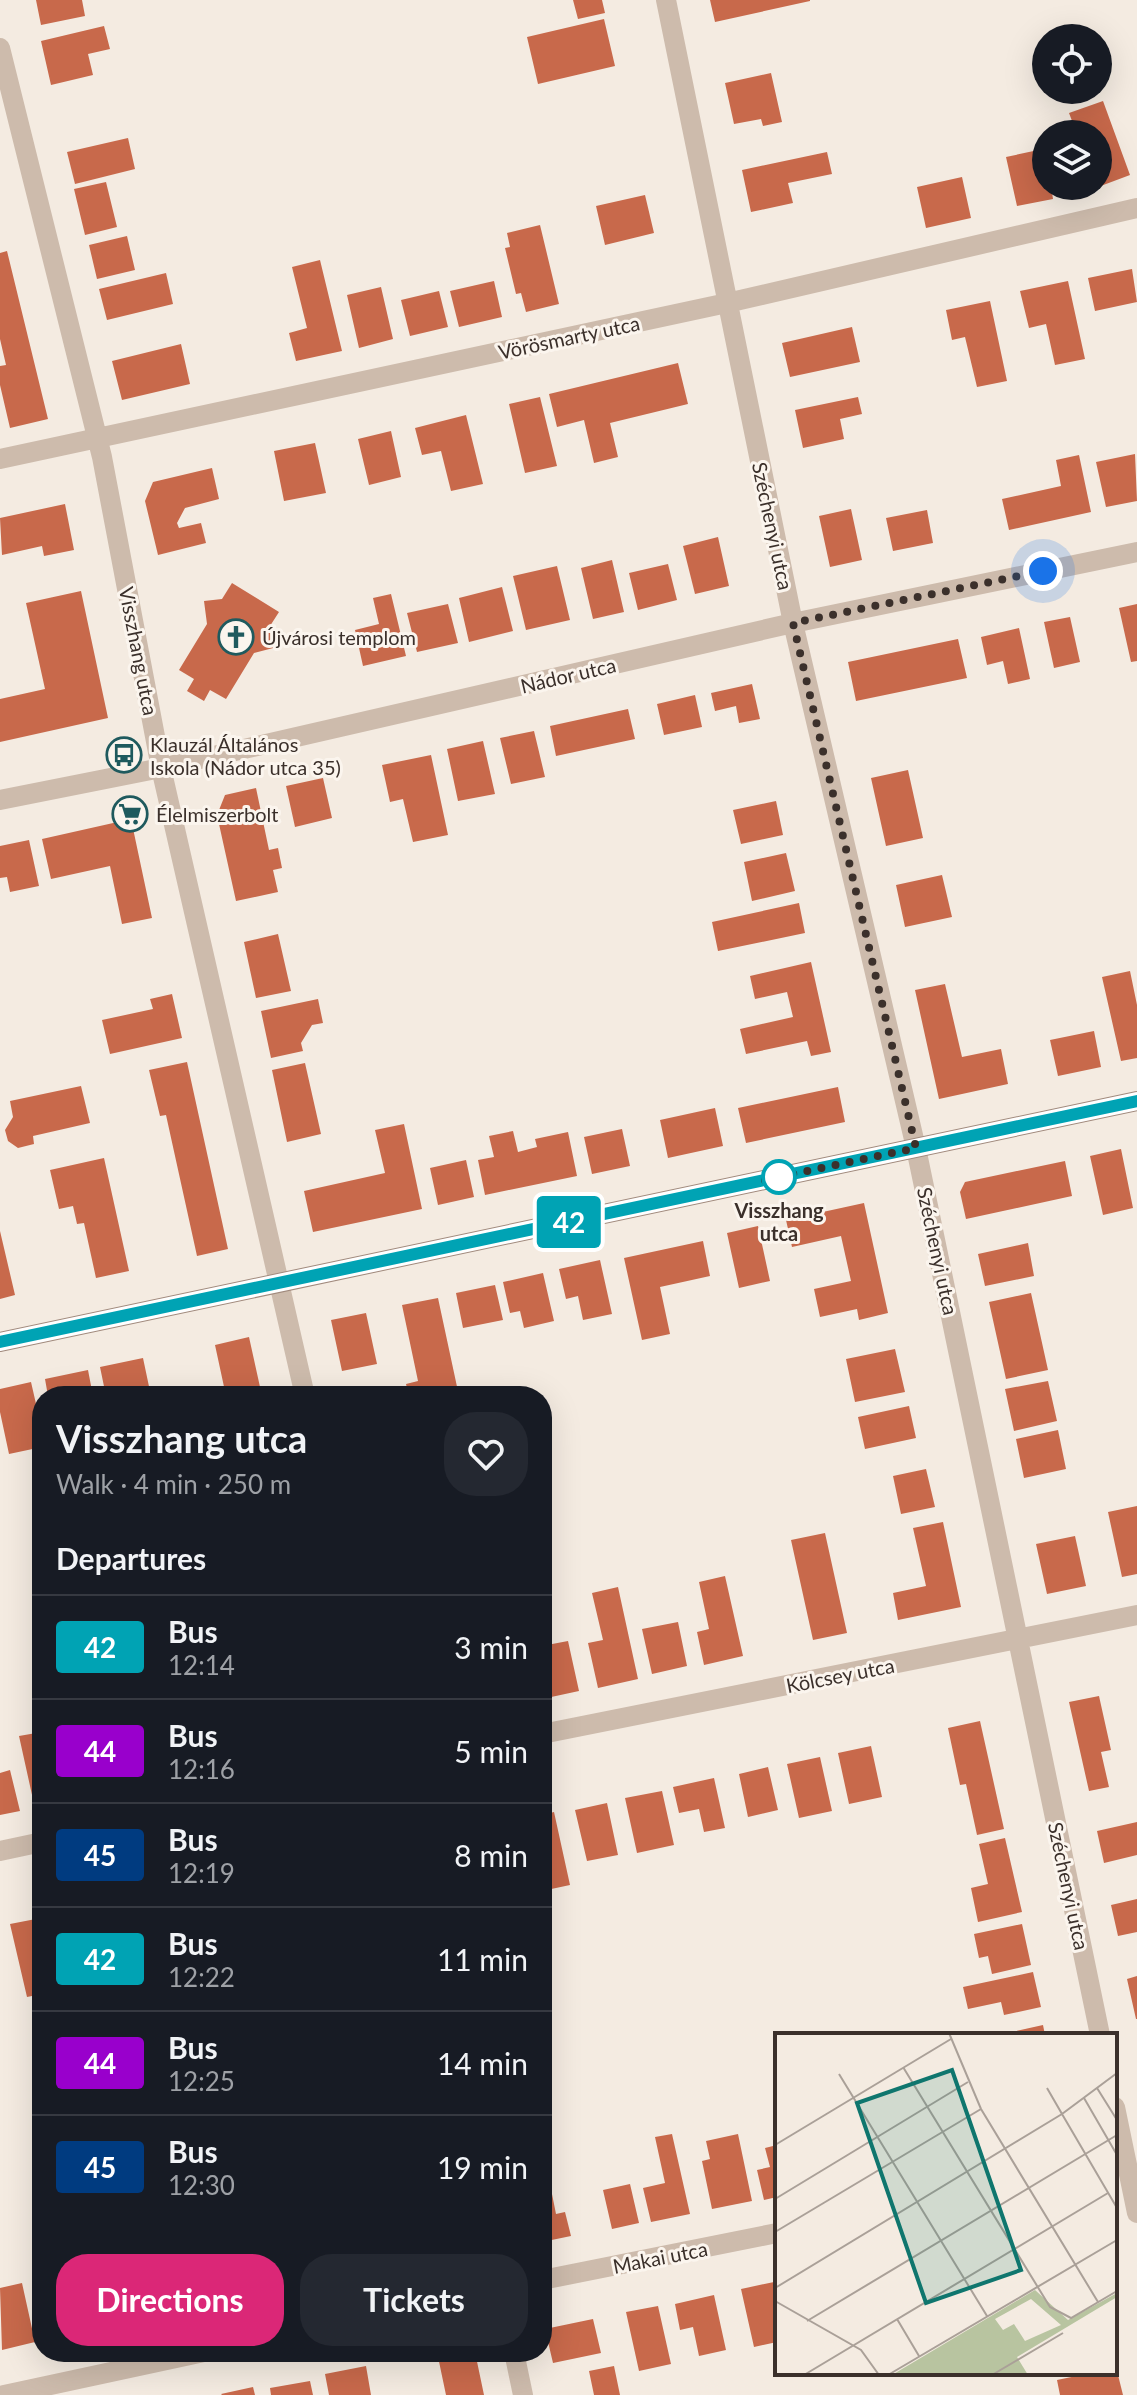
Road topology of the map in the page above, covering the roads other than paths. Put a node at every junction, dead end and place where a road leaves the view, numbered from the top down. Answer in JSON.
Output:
{"nodes":[{"id":1,"x":666,"y":0,"type":"edge"},
{"id":2,"x":0,"y":48,"type":"edge"},
{"id":3,"x":1137,"y":208,"type":"edge"},
{"id":4,"x":727,"y":303,"type":"junction"},
{"id":5,"x":97,"y":437,"type":"junction"},
{"id":6,"x":0,"y":459,"type":"edge"},
{"id":7,"x":1137,"y":552,"type":"edge"},
{"id":8,"x":793,"y":623,"type":"junction"},
{"id":9,"x":161,"y":768,"type":"junction"},
{"id":10,"x":0,"y":800,"type":"edge"},
{"id":11,"x":1137,"y":1101,"type":"edge"},
{"id":12,"x":916,"y":1148,"type":"junction"},
{"id":13,"x":281,"y":1283,"type":"junction"},
{"id":14,"x":0,"y":1342,"type":"edge"},
{"id":15,"x":303,"y":1386,"type":"edge"},
{"id":16,"x":1137,"y":1615,"type":"edge"},
{"id":17,"x":1018,"y":1639,"type":"junction"},
{"id":18,"x":552,"y":1732,"type":"edge"},
{"id":19,"x":32,"y":1844,"type":"edge"},
{"id":20,"x":0,"y":1851,"type":"edge"},
{"id":21,"x":1100,"y":2033,"type":"edge"},
{"id":22,"x":1117,"y":2117,"type":"edge"},
{"id":23,"x":1126,"y":2164,"type":"edge"},
{"id":24,"x":1137,"y":2213,"type":"edge"},
{"id":25,"x":775,"y":2233,"type":"edge"},
{"id":26,"x":552,"y":2278,"type":"edge"},
{"id":27,"x":157,"y":2362,"type":"edge"},
{"id":28,"x":516,"y":2362,"type":"edge"},
{"id":29,"x":4,"y":2395,"type":"edge"},
{"id":30,"x":523,"y":2395,"type":"edge"}],
"edges":[{"from":1,"to":4,"type":"street","name":"Széchenyi utca"},
{"from":2,"to":5,"type":"street","name":"Visszhang utca"},
{"from":3,"to":4,"type":"street","name":"Vörösmarty utca"},
{"from":4,"to":5,"type":"street","name":"Vörösmarty utca"},
{"from":4,"to":8,"type":"street","name":"Széchenyi utca"},
{"from":5,"to":6,"type":"street","name":"Vörösmarty utca"},
{"from":5,"to":9,"type":"street","name":"Visszhang utca"},
{"from":7,"to":8,"type":"street","name":"Nádor utca"},
{"from":8,"to":9,"type":"street","name":"Nádor utca"},
{"from":8,"to":12,"type":"street","name":"Széchenyi utca"},
{"from":9,"to":10,"type":"street","name":"Nádor utca"},
{"from":9,"to":13,"type":"street","name":"Visszhang utca"},
{"from":11,"to":12,"type":"street"},
{"from":12,"to":13,"type":"street"},
{"from":12,"to":17,"type":"street","name":"Széchenyi utca"},
{"from":13,"to":14,"type":"street"},
{"from":13,"to":15,"type":"street","name":"Visszhang utca"},
{"from":16,"to":17,"type":"street","name":"Kölcsey utca"},
{"from":17,"to":18,"type":"street","name":"Kölcsey utca"},
{"from":17,"to":21,"type":"street","name":"Széchenyi utca"},
{"from":19,"to":20,"type":"street"},
{"from":22,"to":23,"type":"street"},
{"from":23,"to":24,"type":"street"},
{"from":25,"to":26,"type":"street","name":"Makai utca"},
{"from":27,"to":29,"type":"street"},
{"from":28,"to":30,"type":"street"}]}
